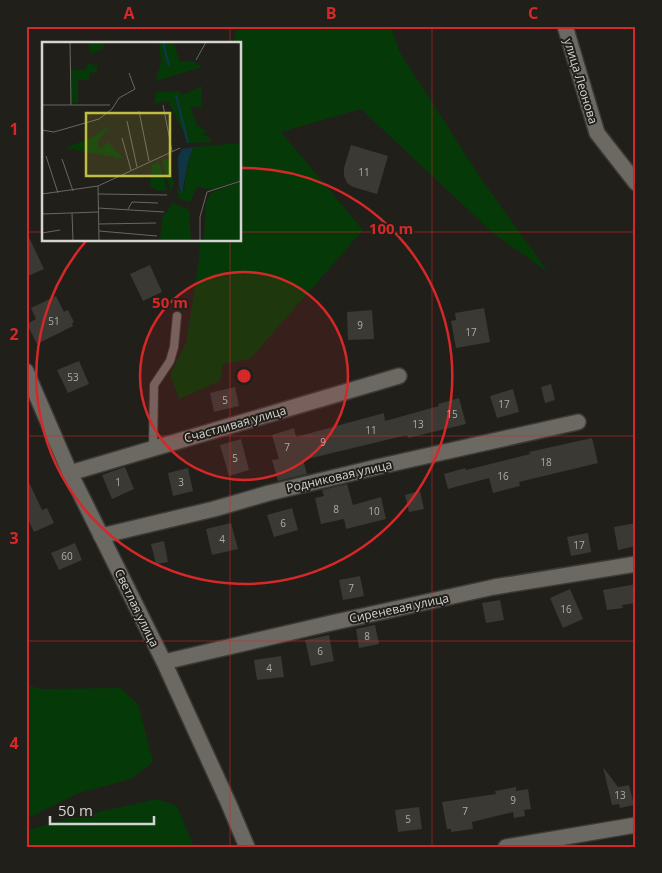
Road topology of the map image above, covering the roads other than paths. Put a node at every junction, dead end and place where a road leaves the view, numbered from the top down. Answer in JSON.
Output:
{"nodes":[{"id":1,"x":565,"y":26,"type":"edge"},
{"id":2,"x":636,"y":183,"type":"edge"},
{"id":3,"x":177,"y":316,"type":"dead end"},
{"id":4,"x":26,"y":371,"type":"edge"},
{"id":5,"x":399,"y":376,"type":"dead end"},
{"id":6,"x":578,"y":422,"type":"dead end"},
{"id":7,"x":153,"y":448,"type":"junction"},
{"id":8,"x":70,"y":473,"type":"junction"},
{"id":9,"x":101,"y":536,"type":"junction"},
{"id":10,"x":636,"y":564,"type":"edge"},
{"id":11,"x":164,"y":662,"type":"junction"},
{"id":12,"x":636,"y":825,"type":"edge"},
{"id":13,"x":247,"y":847,"type":"edge"},
{"id":14,"x":506,"y":847,"type":"edge"}],
"edges":[{"from":1,"to":2,"type":"street","name":"улица Леонова"},
{"from":3,"to":7,"type":"lane"},
{"from":4,"to":8,"type":"street","name":"Светлая улица"},
{"from":5,"to":7,"type":"street","name":"Счастливая улица"},
{"from":6,"to":9,"type":"street","name":"Родниковая улица"},
{"from":7,"to":8,"type":"street","name":"Счастливая улица"},
{"from":8,"to":9,"type":"street","name":"Светлая улица"},
{"from":9,"to":11,"type":"street","name":"Светлая улица"},
{"from":10,"to":11,"type":"street","name":"Сиреневая улица"},
{"from":11,"to":13,"type":"street","name":"Светлая улица"},
{"from":12,"to":14,"type":"street"}]}
